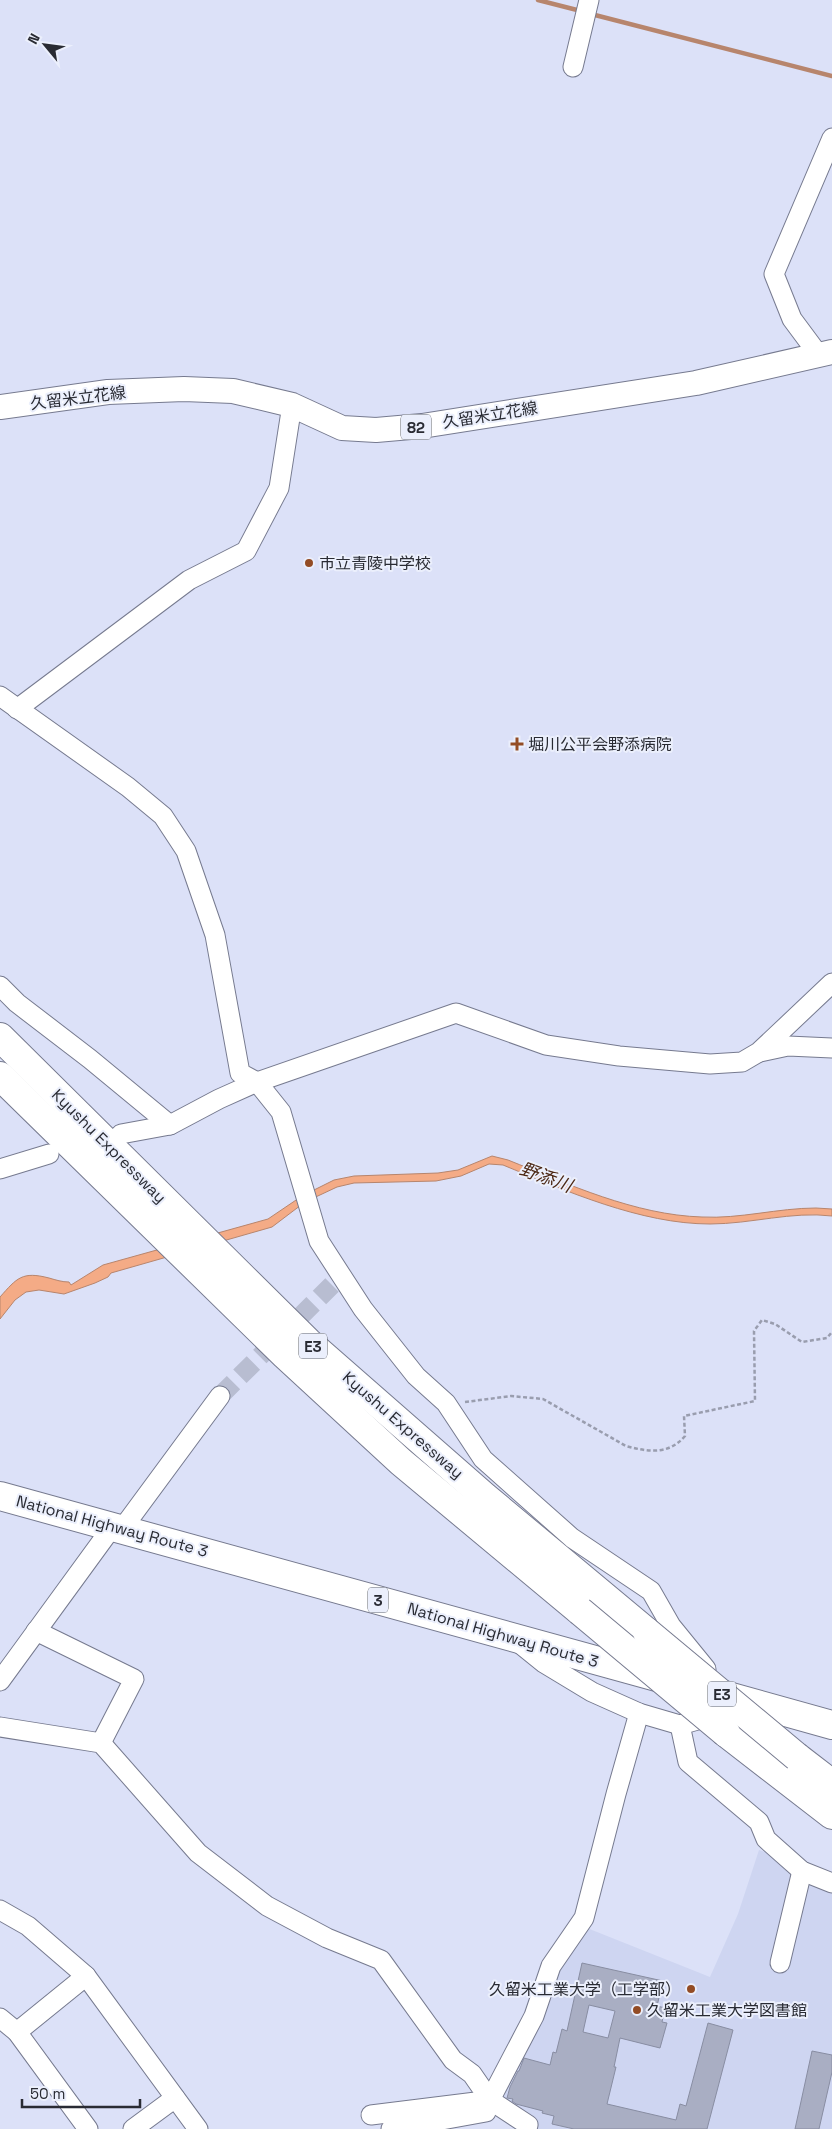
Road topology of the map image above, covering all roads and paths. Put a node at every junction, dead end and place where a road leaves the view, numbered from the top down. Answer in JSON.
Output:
{"nodes":[{"id":1,"x":589,"y":0,"type":"edge"},
{"id":2,"x":572,"y":68,"type":"dead end"},
{"id":3,"x":832,"y":138,"type":"edge"},
{"id":4,"x":825,"y":353,"type":"edge"},
{"id":5,"x":292,"y":405,"type":"junction"},
{"id":6,"x":0,"y":407,"type":"edge"},
{"id":7,"x":0,"y":696,"type":"edge"},
{"id":8,"x":17,"y":709,"type":"junction"},
{"id":9,"x":832,"y":983,"type":"edge"},
{"id":10,"x":0,"y":986,"type":"edge"},
{"id":11,"x":0,"y":1037,"type":"edge"},
{"id":12,"x":832,"y":1048,"type":"edge"},
{"id":13,"x":759,"y":1052,"type":"junction"},
{"id":14,"x":0,"y":1076,"type":"edge"},
{"id":15,"x":257,"y":1082,"type":"junction"},
{"id":16,"x":170,"y":1125,"type":"junction"},
{"id":17,"x":121,"y":1134,"type":"dead end"},
{"id":18,"x":49,"y":1154,"type":"dead end"},
{"id":19,"x":1,"y":1168,"type":"edge"},
{"id":20,"x":832,"y":1332,"type":"edge"},
{"id":21,"x":220,"y":1396,"type":"tunnel mouth"},
{"id":22,"x":446,"y":1403,"type":"junction"},
{"id":23,"x":0,"y":1496,"type":"edge"},
{"id":24,"x":117,"y":1528,"type":"junction"},
{"id":25,"x":36,"y":1631,"type":"junction"},
{"id":26,"x":513,"y":1638,"type":"junction"},
{"id":27,"x":0,"y":1681,"type":"edge"},
{"id":28,"x":744,"y":1700,"type":"junction"},
{"id":29,"x":639,"y":1713,"type":"junction"},
{"id":30,"x":680,"y":1725,"type":"junction"},
{"id":31,"x":832,"y":1725,"type":"edge"},
{"id":32,"x":0,"y":1726,"type":"edge"},
{"id":33,"x":101,"y":1743,"type":"junction"},
{"id":34,"x":832,"y":1784,"type":"edge"},
{"id":35,"x":832,"y":1815,"type":"edge"},
{"id":36,"x":802,"y":1871,"type":"junction"},
{"id":37,"x":832,"y":1883,"type":"edge"},
{"id":38,"x":0,"y":1910,"type":"edge"},
{"id":39,"x":780,"y":1963,"type":"dead end"},
{"id":40,"x":86,"y":1976,"type":"junction"},
{"id":41,"x":0,"y":2018,"type":"edge"},
{"id":42,"x":16,"y":2032,"type":"junction"},
{"id":43,"x":175,"y":2098,"type":"junction"},
{"id":44,"x":486,"y":2114,"type":"edge"},
{"id":45,"x":371,"y":2115,"type":"dead end"},
{"id":46,"x":88,"y":2129,"type":"edge"},
{"id":47,"x":132,"y":2129,"type":"edge"},
{"id":48,"x":198,"y":2129,"type":"edge"},
{"id":49,"x":391,"y":2129,"type":"edge"},
{"id":50,"x":527,"y":2129,"type":"edge"}],
"edges":[{"from":1,"to":2,"type":"street"},
{"from":3,"to":4,"type":"street"},
{"from":4,"to":5,"type":"main road","name":"久留米立花線","number":"82"},
{"from":5,"to":6,"type":"main road","name":"久留米立花線","number":"82"},
{"from":5,"to":8,"type":"street"},
{"from":7,"to":8,"type":"street"},
{"from":8,"to":15,"type":"street"},
{"from":9,"to":13,"type":"street"},
{"from":10,"to":16,"type":"street"},
{"from":11,"to":34,"type":"highway","name":"Kyushu Expressway","number":"E3","bridge":true},
{"from":12,"to":13,"type":"street"},
{"from":13,"to":15,"type":"street"},
{"from":14,"to":35,"type":"highway","name":"Kyushu Expressway","number":"E3","bridge":true},
{"from":15,"to":16,"type":"street"},
{"from":15,"to":22,"type":"street"},
{"from":16,"to":17,"type":"street"},
{"from":18,"to":19,"type":"street"},
{"from":20,"to":22,"type":"path"},
{"from":21,"to":24,"type":"street"},
{"from":22,"to":28,"type":"street"},
{"from":23,"to":24,"type":"highway","name":"National Highway Route 3","number":"3"},
{"from":24,"to":25,"type":"street"},
{"from":24,"to":26,"type":"highway","name":"National Highway Route 3","number":"3"},
{"from":25,"to":27,"type":"street"},
{"from":25,"to":33,"type":"street"},
{"from":26,"to":28,"type":"highway","name":"National Highway Route 3","number":"3"},
{"from":26,"to":29,"type":"street"},
{"from":28,"to":30,"type":"street"},
{"from":28,"to":31,"type":"highway","name":"National Highway Route 3","number":"3"},
{"from":29,"to":30,"type":"street"},
{"from":29,"to":44,"type":"street"},
{"from":30,"to":36,"type":"street"},
{"from":32,"to":33,"type":"street"},
{"from":33,"to":44,"type":"street"},
{"from":36,"to":37,"type":"street"},
{"from":36,"to":39,"type":"street"},
{"from":38,"to":40,"type":"street"},
{"from":40,"to":42,"type":"street"},
{"from":40,"to":43,"type":"street"},
{"from":41,"to":42,"type":"street"},
{"from":42,"to":46,"type":"street"},
{"from":43,"to":47,"type":"street"},
{"from":43,"to":48,"type":"street"},
{"from":44,"to":45,"type":"street"},
{"from":44,"to":49,"type":"street"},
{"from":44,"to":50,"type":"street"}]}
